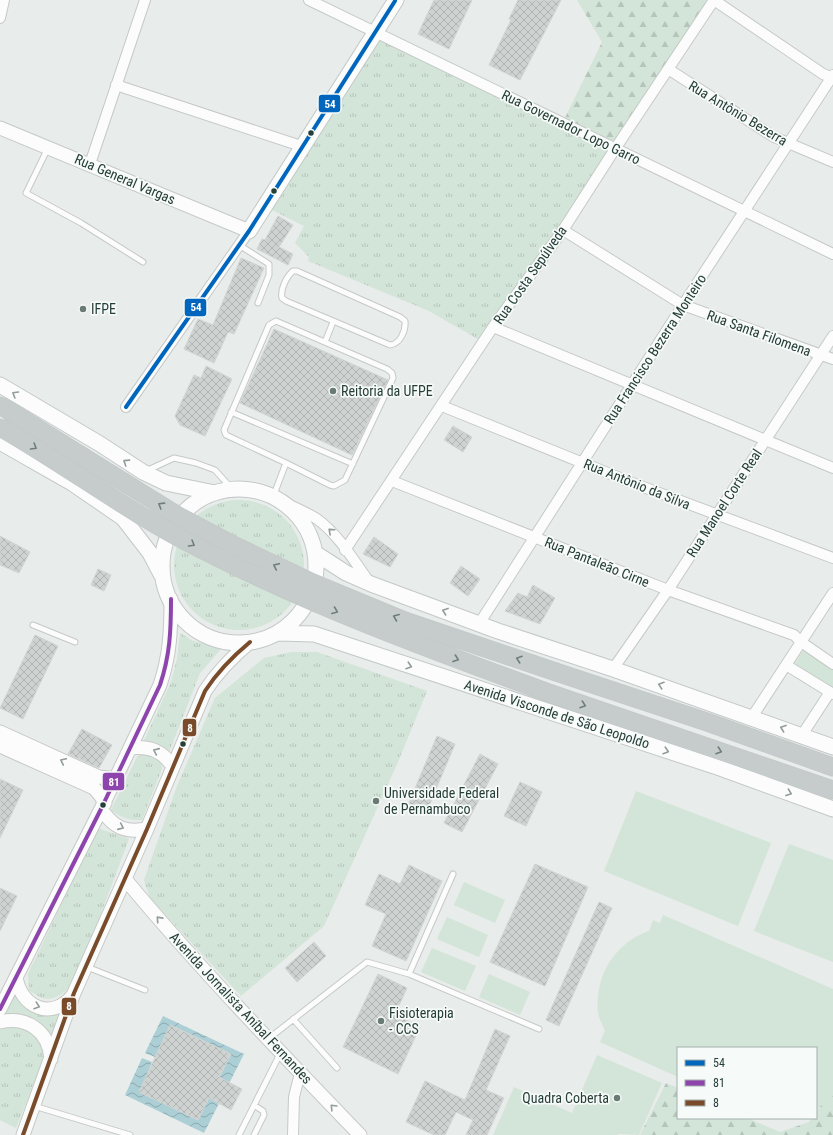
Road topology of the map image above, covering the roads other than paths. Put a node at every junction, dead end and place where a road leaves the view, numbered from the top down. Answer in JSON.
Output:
{"nodes":[{"id":1,"x":4,"y":0,"type":"edge"},
{"id":2,"x":145,"y":0,"type":"edge"},
{"id":3,"x":308,"y":0,"type":"edge"},
{"id":4,"x":396,"y":0,"type":"edge"},
{"id":5,"x":714,"y":0,"type":"edge"},
{"id":6,"x":0,"y":18,"type":"edge"},
{"id":7,"x":375,"y":31,"type":"junction"},
{"id":8,"x":668,"y":69,"type":"junction"},
{"id":9,"x":832,"y":77,"type":"edge"},
{"id":10,"x":116,"y":85,"type":"junction"},
{"id":11,"x":0,"y":128,"type":"edge"},
{"id":12,"x":788,"y":143,"type":"junction"},
{"id":13,"x":48,"y":147,"type":"junction"},
{"id":14,"x":304,"y":147,"type":"junction"},
{"id":15,"x":615,"y":148,"type":"junction"},
{"id":16,"x":833,"y":162,"type":"edge"},
{"id":17,"x":90,"y":164,"type":"junction"},
{"id":18,"x":745,"y":212,"type":"junction"},
{"id":19,"x":563,"y":230,"type":"junction"},
{"id":20,"x":249,"y":231,"type":"junction"},
{"id":21,"x":239,"y":245,"type":"junction"},
{"id":22,"x":833,"y":254,"type":"edge"},
{"id":23,"x":143,"y":262,"type":"dead end"},
{"id":24,"x":258,"y":303,"type":"dead end"},
{"id":25,"x":683,"y":305,"type":"junction"},
{"id":26,"x":332,"y":322,"type":"junction"},
{"id":27,"x":494,"y":327,"type":"junction"},
{"id":28,"x":833,"y":336,"type":"edge"},
{"id":29,"x":325,"y":342,"type":"junction"},
{"id":30,"x":820,"y":355,"type":"junction"},
{"id":31,"x":833,"y":359,"type":"edge"},
{"id":32,"x":0,"y":385,"type":"edge"},
{"id":33,"x":632,"y":385,"type":"junction"},
{"id":34,"x":0,"y":405,"type":"edge"},
{"id":35,"x":442,"y":406,"type":"junction"},
{"id":36,"x":126,"y":407,"type":"dead end"},
{"id":37,"x":231,"y":412,"type":"junction"},
{"id":38,"x":0,"y":427,"type":"edge"},
{"id":39,"x":765,"y":439,"type":"junction"},
{"id":40,"x":0,"y":442,"type":"edge"},
{"id":41,"x":582,"y":462,"type":"junction"},
{"id":42,"x":286,"y":463,"type":"junction"},
{"id":43,"x":353,"y":464,"type":"junction"},
{"id":44,"x":833,"y":468,"type":"edge"},
{"id":45,"x":143,"y":472,"type":"junction"},
{"id":46,"x":392,"y":480,"type":"junction"},
{"id":47,"x":232,"y":489,"type":"junction"},
{"id":48,"x":215,"y":493,"type":"junction"},
{"id":49,"x":277,"y":499,"type":"junction"},
{"id":50,"x":717,"y":515,"type":"junction"},
{"id":51,"x":534,"y":536,"type":"junction"},
{"id":52,"x":345,"y":550,"type":"junction"},
{"id":53,"x":315,"y":553,"type":"junction"},
{"id":54,"x":833,"y":558,"type":"edge"},
{"id":55,"x":163,"y":577,"type":"junction"},
{"id":56,"x":371,"y":584,"type":"junction"},
{"id":57,"x":668,"y":590,"type":"junction"},
{"id":58,"x":833,"y":593,"type":"edge"},
{"id":59,"x":171,"y":599,"type":"junction"},
{"id":60,"x":33,"y":624,"type":"dead end"},
{"id":61,"x":480,"y":624,"type":"junction"},
{"id":62,"x":278,"y":632,"type":"junction"},
{"id":63,"x":75,"y":642,"type":"dead end"},
{"id":64,"x":250,"y":642,"type":"junction"},
{"id":65,"x":801,"y":642,"type":"junction"},
{"id":66,"x":833,"y":664,"type":"edge"},
{"id":67,"x":786,"y":665,"type":"junction"},
{"id":68,"x":613,"y":669,"type":"junction"},
{"id":69,"x":832,"y":693,"type":"edge"},
{"id":70,"x":752,"y":717,"type":"junction"},
{"id":71,"x":0,"y":732,"type":"edge"},
{"id":72,"x":802,"y":735,"type":"junction"},
{"id":73,"x":0,"y":746,"type":"edge"},
{"id":74,"x":833,"y":746,"type":"edge"},
{"id":75,"x":131,"y":748,"type":"junction"},
{"id":76,"x":173,"y":767,"type":"junction"},
{"id":77,"x":833,"y":767,"type":"edge"},
{"id":78,"x":116,"y":780,"type":"junction"},
{"id":79,"x":833,"y":790,"type":"edge"},
{"id":80,"x":103,"y":806,"type":"junction"},
{"id":81,"x":833,"y":809,"type":"edge"},
{"id":82,"x":147,"y":829,"type":"junction"},
{"id":83,"x":453,"y":874,"type":"dead end"},
{"id":84,"x":125,"y":879,"type":"junction"},
{"id":85,"x":86,"y":966,"type":"junction"},
{"id":86,"x":409,"y":974,"type":"junction"},
{"id":87,"x":16,"y":977,"type":"junction"},
{"id":88,"x":145,"y":990,"type":"dead end"},
{"id":89,"x":74,"y":993,"type":"junction"},
{"id":90,"x":0,"y":1009,"type":"edge"},
{"id":91,"x":293,"y":1020,"type":"junction"},
{"id":92,"x":0,"y":1022,"type":"edge"},
{"id":93,"x":539,"y":1029,"type":"dead end"},
{"id":94,"x":267,"y":1040,"type":"junction"},
{"id":95,"x":281,"y":1053,"type":"junction"},
{"id":96,"x":51,"y":1061,"type":"junction"},
{"id":97,"x":337,"y":1068,"type":"dead end"},
{"id":98,"x":300,"y":1073,"type":"junction"},
{"id":99,"x":254,"y":1105,"type":"junction"},
{"id":100,"x":34,"y":1106,"type":"junction"},
{"id":101,"x":25,"y":1131,"type":"edge"},
{"id":102,"x":130,"y":1135,"type":"edge"},
{"id":103,"x":239,"y":1135,"type":"edge"},
{"id":104,"x":254,"y":1135,"type":"edge"},
{"id":105,"x":293,"y":1135,"type":"edge"},
{"id":106,"x":360,"y":1135,"type":"edge"}],
"edges":[{"from":1,"to":6,"type":"street"},
{"from":2,"to":10,"type":"street"},
{"from":3,"to":7,"type":"street","name":"Rua Governador Lopo Garro"},
{"from":4,"to":7,"type":"main road"},
{"from":5,"to":8,"type":"street","name":"Rua Costa Sepúlveda"},
{"from":5,"to":9,"type":"street"},
{"from":7,"to":14,"type":"main road"},
{"from":7,"to":15,"type":"street","name":"Rua Governador Lopo Garro"},
{"from":8,"to":12,"type":"street","name":"Rua Antônio Bezerra"},
{"from":8,"to":15,"type":"street","name":"Rua Costa Sepúlveda"},
{"from":9,"to":12,"type":"street","name":"Rua Francisco Bezerra Monteiro"},
{"from":10,"to":14,"type":"street"},
{"from":10,"to":17,"type":"street"},
{"from":11,"to":13,"type":"street","name":"Rua General Vargas"},
{"from":12,"to":16,"type":"street","name":"Rua Antônio Bezerra"},
{"from":12,"to":18,"type":"street","name":"Rua Francisco Bezerra Monteiro"},
{"from":13,"to":17,"type":"street","name":"Rua General Vargas"},
{"from":13,"to":23,"type":"lane"},
{"from":14,"to":20,"type":"main road"},
{"from":15,"to":18,"type":"street","name":"Rua Governador Lopo Garro"},
{"from":15,"to":19,"type":"street","name":"Rua Costa Sepúlveda"},
{"from":17,"to":20,"type":"street","name":"Rua General Vargas"},
{"from":18,"to":22,"type":"street","name":"Rua Governador Lopo Garro"},
{"from":18,"to":25,"type":"street","name":"Rua Francisco Bezerra Monteiro"},
{"from":19,"to":25,"type":"street","name":"Rua Santa Filomena"},
{"from":19,"to":27,"type":"street","name":"Rua Costa Sepúlveda"},
{"from":20,"to":21,"type":"street"},
{"from":21,"to":24,"type":"lane"},
{"from":21,"to":36,"type":"street"},
{"from":25,"to":30,"type":"street","name":"Rua Santa Filomena"},
{"from":25,"to":33,"type":"street","name":"Rua Francisco Bezerra Monteiro"},
{"from":26,"to":26,"type":"lane"},
{"from":26,"to":29,"type":"lane"},
{"from":27,"to":33,"type":"street"},
{"from":27,"to":35,"type":"street","name":"Rua Costa Sepúlveda"},
{"from":28,"to":30,"type":"street","name":"Rua Manoel Corte Real"},
{"from":29,"to":37,"type":"lane"},
{"from":29,"to":43,"type":"lane"},
{"from":30,"to":31,"type":"street","name":"Rua Santa Filomena"},
{"from":30,"to":39,"type":"street","name":"Rua Manoel Corte Real"},
{"from":45,"to":32,"type":"main road","one_way":true},
{"from":33,"to":39,"type":"street"},
{"from":33,"to":41,"type":"street","name":"Rua Francisco Bezerra Monteiro"},
{"from":77,"to":34,"type":"highway","one_way":true,"bridge":true},
{"from":35,"to":41,"type":"street","name":"Rua Antônio da Silva"},
{"from":35,"to":46,"type":"street","name":"Rua Costa Sepúlveda"},
{"from":37,"to":42,"type":"lane"},
{"from":37,"to":43,"type":"lane"},
{"from":38,"to":79,"type":"highway","name":"Avenida Visconde de São Leopoldo","one_way":true,"bridge":true},
{"from":39,"to":44,"type":"street"},
{"from":39,"to":50,"type":"street","name":"Rua Manoel Corte Real"},
{"from":40,"to":55,"type":"main road"},
{"from":41,"to":50,"type":"street","name":"Rua Antônio da Silva"},
{"from":41,"to":51,"type":"street","name":"Rua Francisco Bezerra Monteiro"},
{"from":42,"to":43,"type":"lane"},
{"from":42,"to":49,"type":"lane"},
{"from":45,"to":47,"type":"lane"},
{"from":45,"to":48,"type":"main road"},
{"from":46,"to":51,"type":"street","name":"Rua Pantaleão Cirne"},
{"from":46,"to":52,"type":"street","name":"Rua Costa Sepúlveda"},
{"from":47,"to":48,"type":"main road"},
{"from":47,"to":49,"type":"main road"},
{"from":48,"to":55,"type":"main road"},
{"from":52,"to":49,"type":"street","one_way":true},
{"from":49,"to":53,"type":"main road"},
{"from":50,"to":54,"type":"street","name":"Rua Antônio da Silva"},
{"from":50,"to":57,"type":"street","name":"Rua Manoel Corte Real"},
{"from":51,"to":57,"type":"street","name":"Rua Pantaleão Cirne"},
{"from":51,"to":61,"type":"street","name":"Rua Francisco Bezerra Monteiro"},
{"from":52,"to":56,"type":"street"},
{"from":53,"to":56,"type":"main road"},
{"from":53,"to":62,"type":"main road"},
{"from":55,"to":59,"type":"main road"},
{"from":61,"to":56,"type":"main road","one_way":true},
{"from":57,"to":65,"type":"street","name":"Rua Pantaleão Cirne"},
{"from":57,"to":68,"type":"street","name":"Rua Manoel Corte Real"},
{"from":58,"to":65,"type":"street"},
{"from":59,"to":64,"type":"main road"},
{"from":59,"to":75,"type":"street"},
{"from":60,"to":63,"type":"lane"},
{"from":61,"to":68,"type":"main road"},
{"from":62,"to":64,"type":"main road"},
{"from":62,"to":81,"type":"main road","name":"Avenida Visconde de São Leopoldo","one_way":true},
{"from":64,"to":76,"type":"street"},
{"from":65,"to":66,"type":"street","name":"Rua Pantaleão Cirne"},
{"from":65,"to":67,"type":"street"},
{"from":67,"to":69,"type":"street"},
{"from":67,"to":70,"type":"street"},
{"from":70,"to":68,"type":"main road","one_way":true},
{"from":69,"to":72,"type":"street"},
{"from":72,"to":70,"type":"main road","one_way":true},
{"from":78,"to":71,"type":"street","one_way":true},
{"from":72,"to":74,"type":"main road"},
{"from":73,"to":80,"type":"street"},
{"from":76,"to":75,"type":"street","one_way":true},
{"from":75,"to":78,"type":"street"},
{"from":76,"to":82,"type":"street"},
{"from":78,"to":80,"type":"street"},
{"from":80,"to":82,"type":"street","one_way":true},
{"from":80,"to":87,"type":"street"},
{"from":82,"to":84,"type":"street"},
{"from":83,"to":86,"type":"lane"},
{"from":84,"to":85,"type":"street"},
{"from":94,"to":84,"type":"street","name":"Avenida Jornalista Aníbal Fernandes","one_way":true},
{"from":85,"to":88,"type":"lane"},
{"from":85,"to":89,"type":"street"},
{"from":86,"to":91,"type":"lane"},
{"from":86,"to":93,"type":"lane"},
{"from":87,"to":89,"type":"street","one_way":true},
{"from":87,"to":90,"type":"street"},
{"from":89,"to":96,"type":"street"},
{"from":91,"to":94,"type":"lane"},
{"from":91,"to":97,"type":"lane"},
{"from":92,"to":96,"type":"street"},
{"from":94,"to":95,"type":"street","name":"Avenida Jornalista Aníbal Fernandes"},
{"from":95,"to":98,"type":"street","name":"Avenida Jornalista Aníbal Fernandes"},
{"from":95,"to":99,"type":"lane"},
{"from":96,"to":100,"type":"street"},
{"from":98,"to":105,"type":"street"},
{"from":106,"to":98,"type":"street","name":"Avenida Jornalista Aníbal Fernandes","one_way":true},
{"from":99,"to":103,"type":"lane"},
{"from":99,"to":104,"type":"lane"},
{"from":100,"to":101,"type":"street"},
{"from":100,"to":102,"type":"lane"}]}
